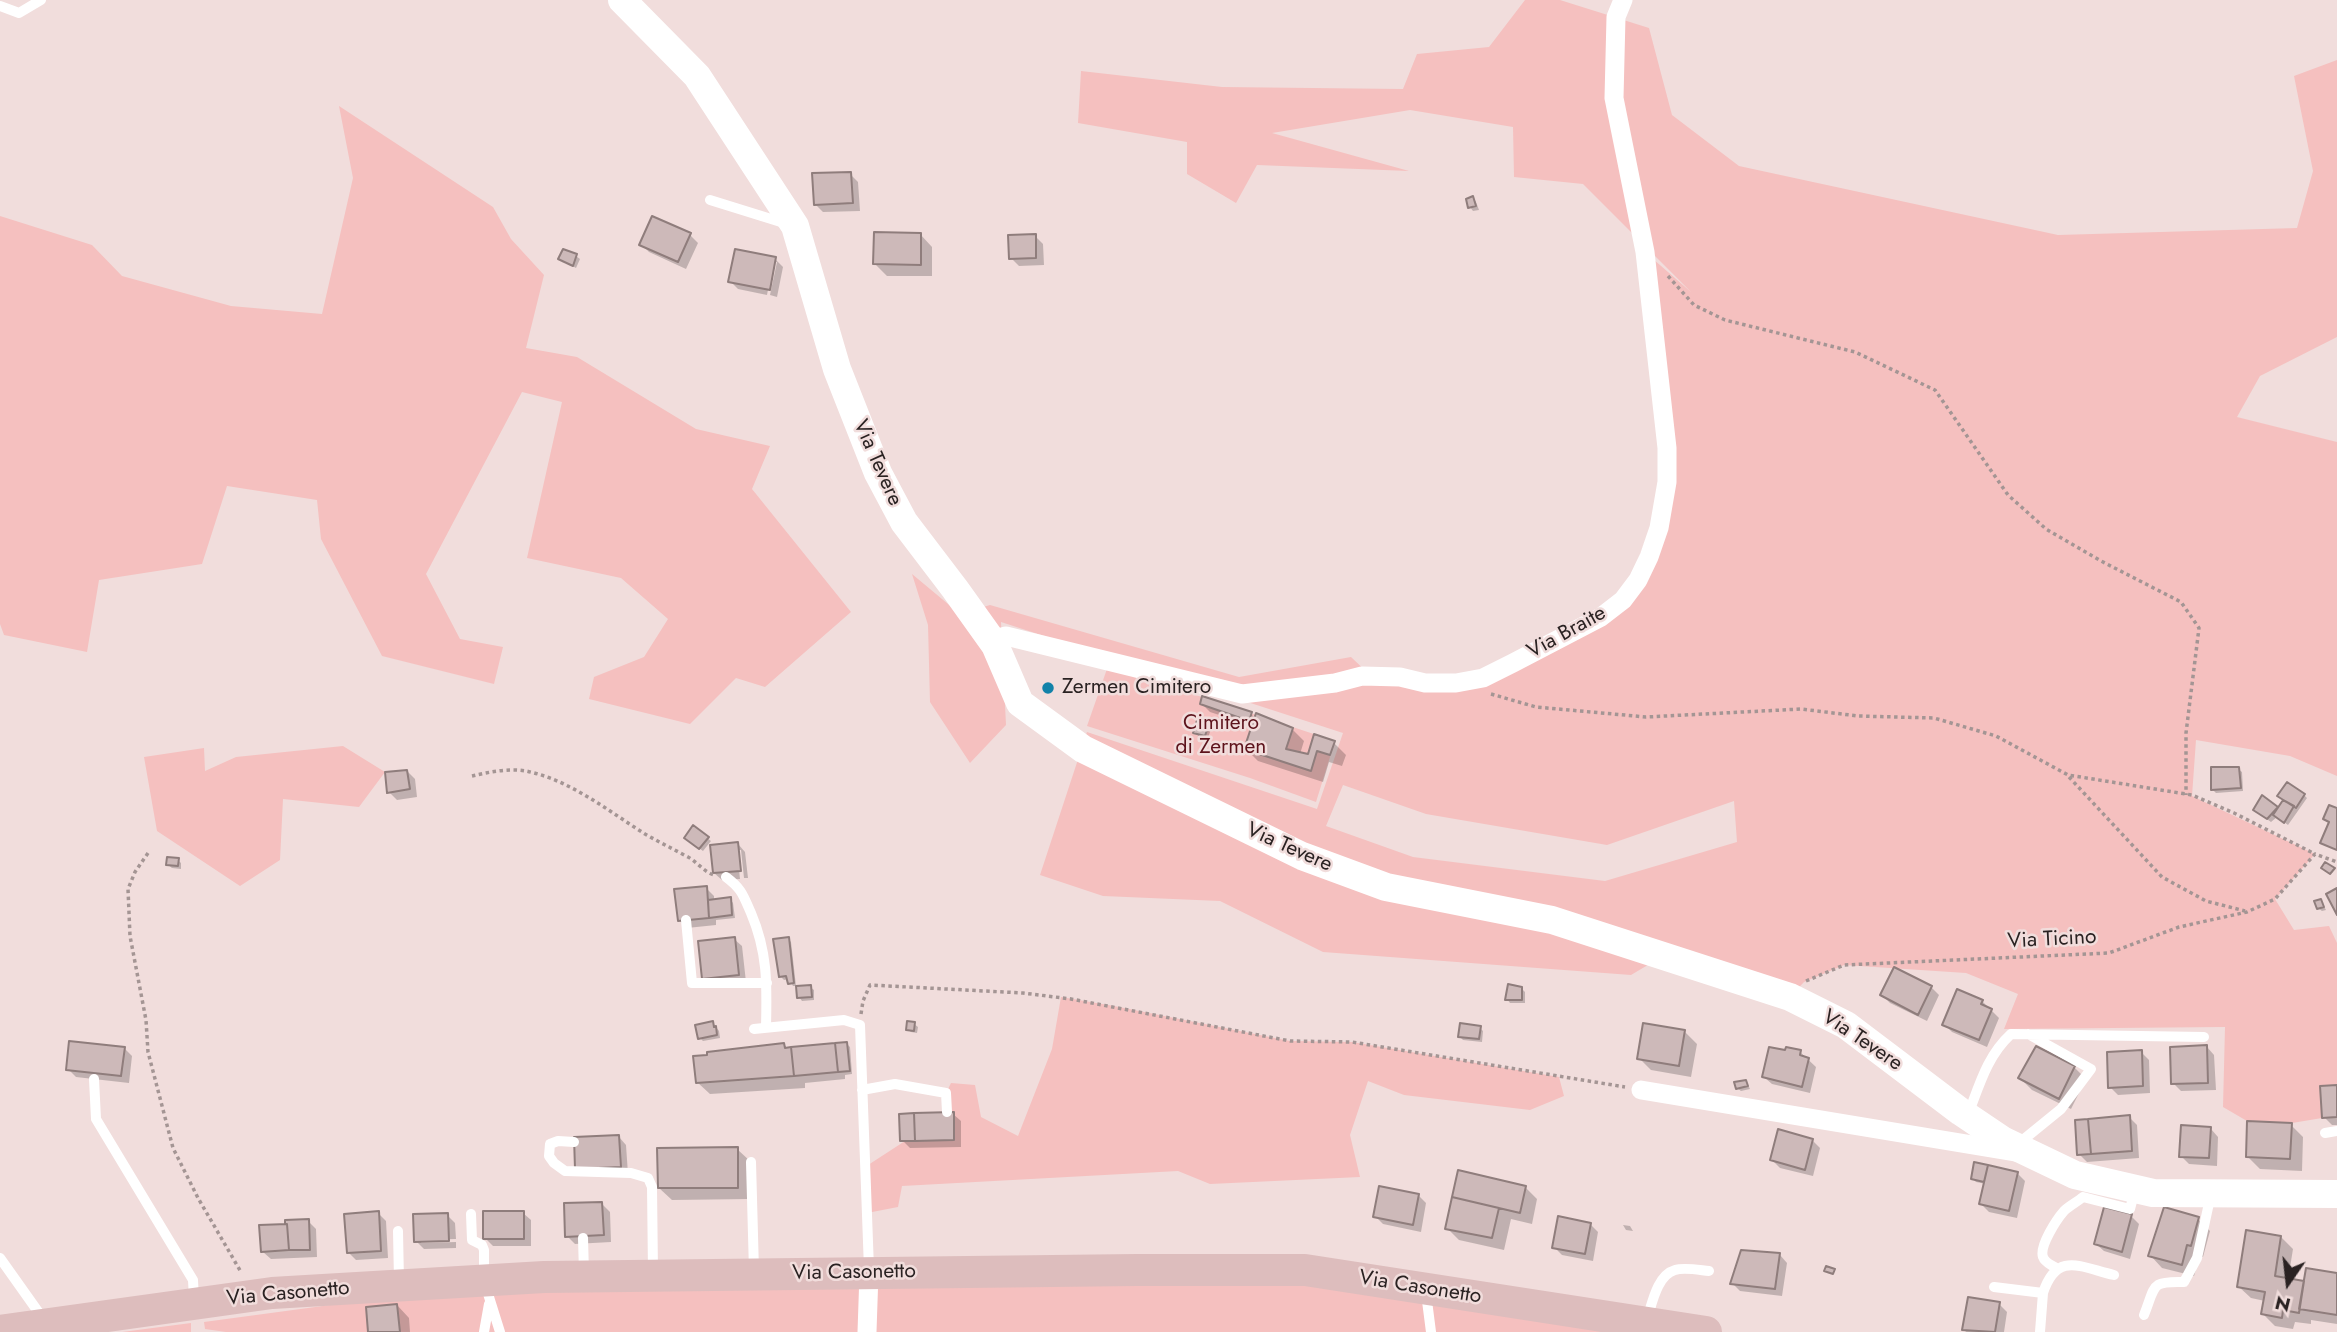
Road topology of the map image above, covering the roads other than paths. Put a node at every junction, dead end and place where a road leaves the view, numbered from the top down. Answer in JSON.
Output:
{"nodes":[{"id":1,"x":40,"y":0,"type":"edge"},
{"id":2,"x":622,"y":0,"type":"edge"},
{"id":3,"x":1623,"y":0,"type":"edge"},
{"id":4,"x":0,"y":6,"type":"edge"},
{"id":5,"x":710,"y":200,"type":"dead end"},
{"id":6,"x":795,"y":226,"type":"junction"},
{"id":7,"x":991,"y":640,"type":"junction"},
{"id":8,"x":726,"y":877,"type":"road end"},
{"id":9,"x":687,"y":920,"type":"dead end"},
{"id":10,"x":766,"y":983,"type":"junction"},
{"id":11,"x":766,"y":1028,"type":"junction"},
{"id":12,"x":754,"y":1029,"type":"dead end"},
{"id":13,"x":2028,"y":1034,"type":"junction"},
{"id":14,"x":2204,"y":1037,"type":"dead end"},
{"id":15,"x":94,"y":1079,"type":"dead end"},
{"id":16,"x":862,"y":1090,"type":"junction"},
{"id":17,"x":1641,"y":1090,"type":"road end"},
{"id":18,"x":947,"y":1112,"type":"dead end"},
{"id":19,"x":1967,"y":1116,"type":"junction"},
{"id":20,"x":2337,"y":1131,"type":"edge"},
{"id":21,"x":2325,"y":1133,"type":"dead end"},
{"id":22,"x":574,"y":1142,"type":"dead end"},
{"id":23,"x":2025,"y":1151,"type":"junction"},
{"id":24,"x":751,"y":1162,"type":"dead end"},
{"id":25,"x":2135,"y":1189,"type":"junction"},
{"id":26,"x":2211,"y":1194,"type":"junction"},
{"id":27,"x":2337,"y":1194,"type":"edge"},
{"id":28,"x":471,"y":1214,"type":"dead end"},
{"id":29,"x":398,"y":1231,"type":"dead end"},
{"id":30,"x":583,"y":1238,"type":"dead end"},
{"id":31,"x":0,"y":1258,"type":"edge"},
{"id":32,"x":2056,"y":1268,"type":"junction"},
{"id":33,"x":1709,"y":1271,"type":"dead end"},
{"id":34,"x":869,"y":1273,"type":"junction"},
{"id":35,"x":754,"y":1275,"type":"junction"},
{"id":36,"x":2114,"y":1275,"type":"dead end"},
{"id":37,"x":653,"y":1276,"type":"junction"},
{"id":38,"x":584,"y":1277,"type":"junction"},
{"id":39,"x":400,"y":1286,"type":"junction"},
{"id":40,"x":1994,"y":1287,"type":"dead end"},
{"id":41,"x":1426,"y":1289,"type":"junction"},
{"id":42,"x":487,"y":1290,"type":"junction"},
{"id":43,"x":2043,"y":1293,"type":"junction"},
{"id":44,"x":194,"y":1303,"type":"junction"},
{"id":45,"x":2144,"y":1315,"type":"dead end"},
{"id":46,"x":1646,"y":1323,"type":"junction"},
{"id":47,"x":45,"y":1328,"type":"edge"},
{"id":48,"x":0,"y":1331,"type":"edge"},
{"id":49,"x":484,"y":1332,"type":"edge"},
{"id":50,"x":500,"y":1332,"type":"edge"},
{"id":51,"x":867,"y":1332,"type":"edge"},
{"id":52,"x":1431,"y":1332,"type":"edge"},
{"id":53,"x":1706,"y":1332,"type":"edge"},
{"id":54,"x":2040,"y":1332,"type":"edge"}],
"edges":[{"from":1,"to":4,"type":"lane"},
{"from":2,"to":6,"type":"main road","name":"Via Tevere"},
{"from":3,"to":7,"type":"street","name":"Via Braite"},
{"from":5,"to":6,"type":"lane"},
{"from":6,"to":7,"type":"main road","name":"Via Tevere"},
{"from":7,"to":19,"type":"main road","name":"Via Tevere"},
{"from":8,"to":10,"type":"lane"},
{"from":9,"to":10,"type":"lane"},
{"from":10,"to":11,"type":"lane"},
{"from":11,"to":12,"type":"lane"},
{"from":11,"to":16,"type":"lane"},
{"from":13,"to":14,"type":"lane"},
{"from":13,"to":19,"type":"lane"},
{"from":13,"to":23,"type":"lane"},
{"from":15,"to":44,"type":"lane"},
{"from":16,"to":18,"type":"lane"},
{"from":16,"to":34,"type":"lane"},
{"from":17,"to":23,"type":"street"},
{"from":19,"to":23,"type":"main road","name":"Via Tevere"},
{"from":20,"to":21,"type":"lane"},
{"from":22,"to":37,"type":"lane"},
{"from":23,"to":25,"type":"main road","name":"Via Tevere"},
{"from":24,"to":35,"type":"lane"},
{"from":25,"to":26,"type":"main road","name":"Via Tevere"},
{"from":25,"to":32,"type":"lane"},
{"from":26,"to":27,"type":"main road","name":"Via Tevere"},
{"from":26,"to":45,"type":"lane"},
{"from":28,"to":42,"type":"lane"},
{"from":29,"to":39,"type":"lane"},
{"from":30,"to":38,"type":"lane"},
{"from":31,"to":47,"type":"lane"},
{"from":32,"to":36,"type":"lane"},
{"from":32,"to":43,"type":"lane"},
{"from":33,"to":46,"type":"lane"},
{"from":34,"to":35,"type":"main road","name":"Via Casonetto"},
{"from":34,"to":41,"type":"main road","name":"Via Casonetto"},
{"from":34,"to":51,"type":"street"},
{"from":35,"to":37,"type":"main road","name":"Via Casonetto"},
{"from":37,"to":38,"type":"main road","name":"Via Casonetto"},
{"from":38,"to":42,"type":"main road","name":"Via Casonetto"},
{"from":39,"to":42,"type":"main road","name":"Via Casonetto"},
{"from":39,"to":44,"type":"main road","name":"Via Casonetto"},
{"from":40,"to":43,"type":"lane"},
{"from":41,"to":46,"type":"main road","name":"Via Casonetto"},
{"from":41,"to":52,"type":"lane"},
{"from":42,"to":49,"type":"lane"},
{"from":42,"to":50,"type":"lane"},
{"from":43,"to":54,"type":"lane"},
{"from":44,"to":47,"type":"main road","name":"Via Casonetto"},
{"from":46,"to":53,"type":"main road","name":"Via Casonetto"},
{"from":47,"to":48,"type":"main road","name":"Via Casonetto"}]}
